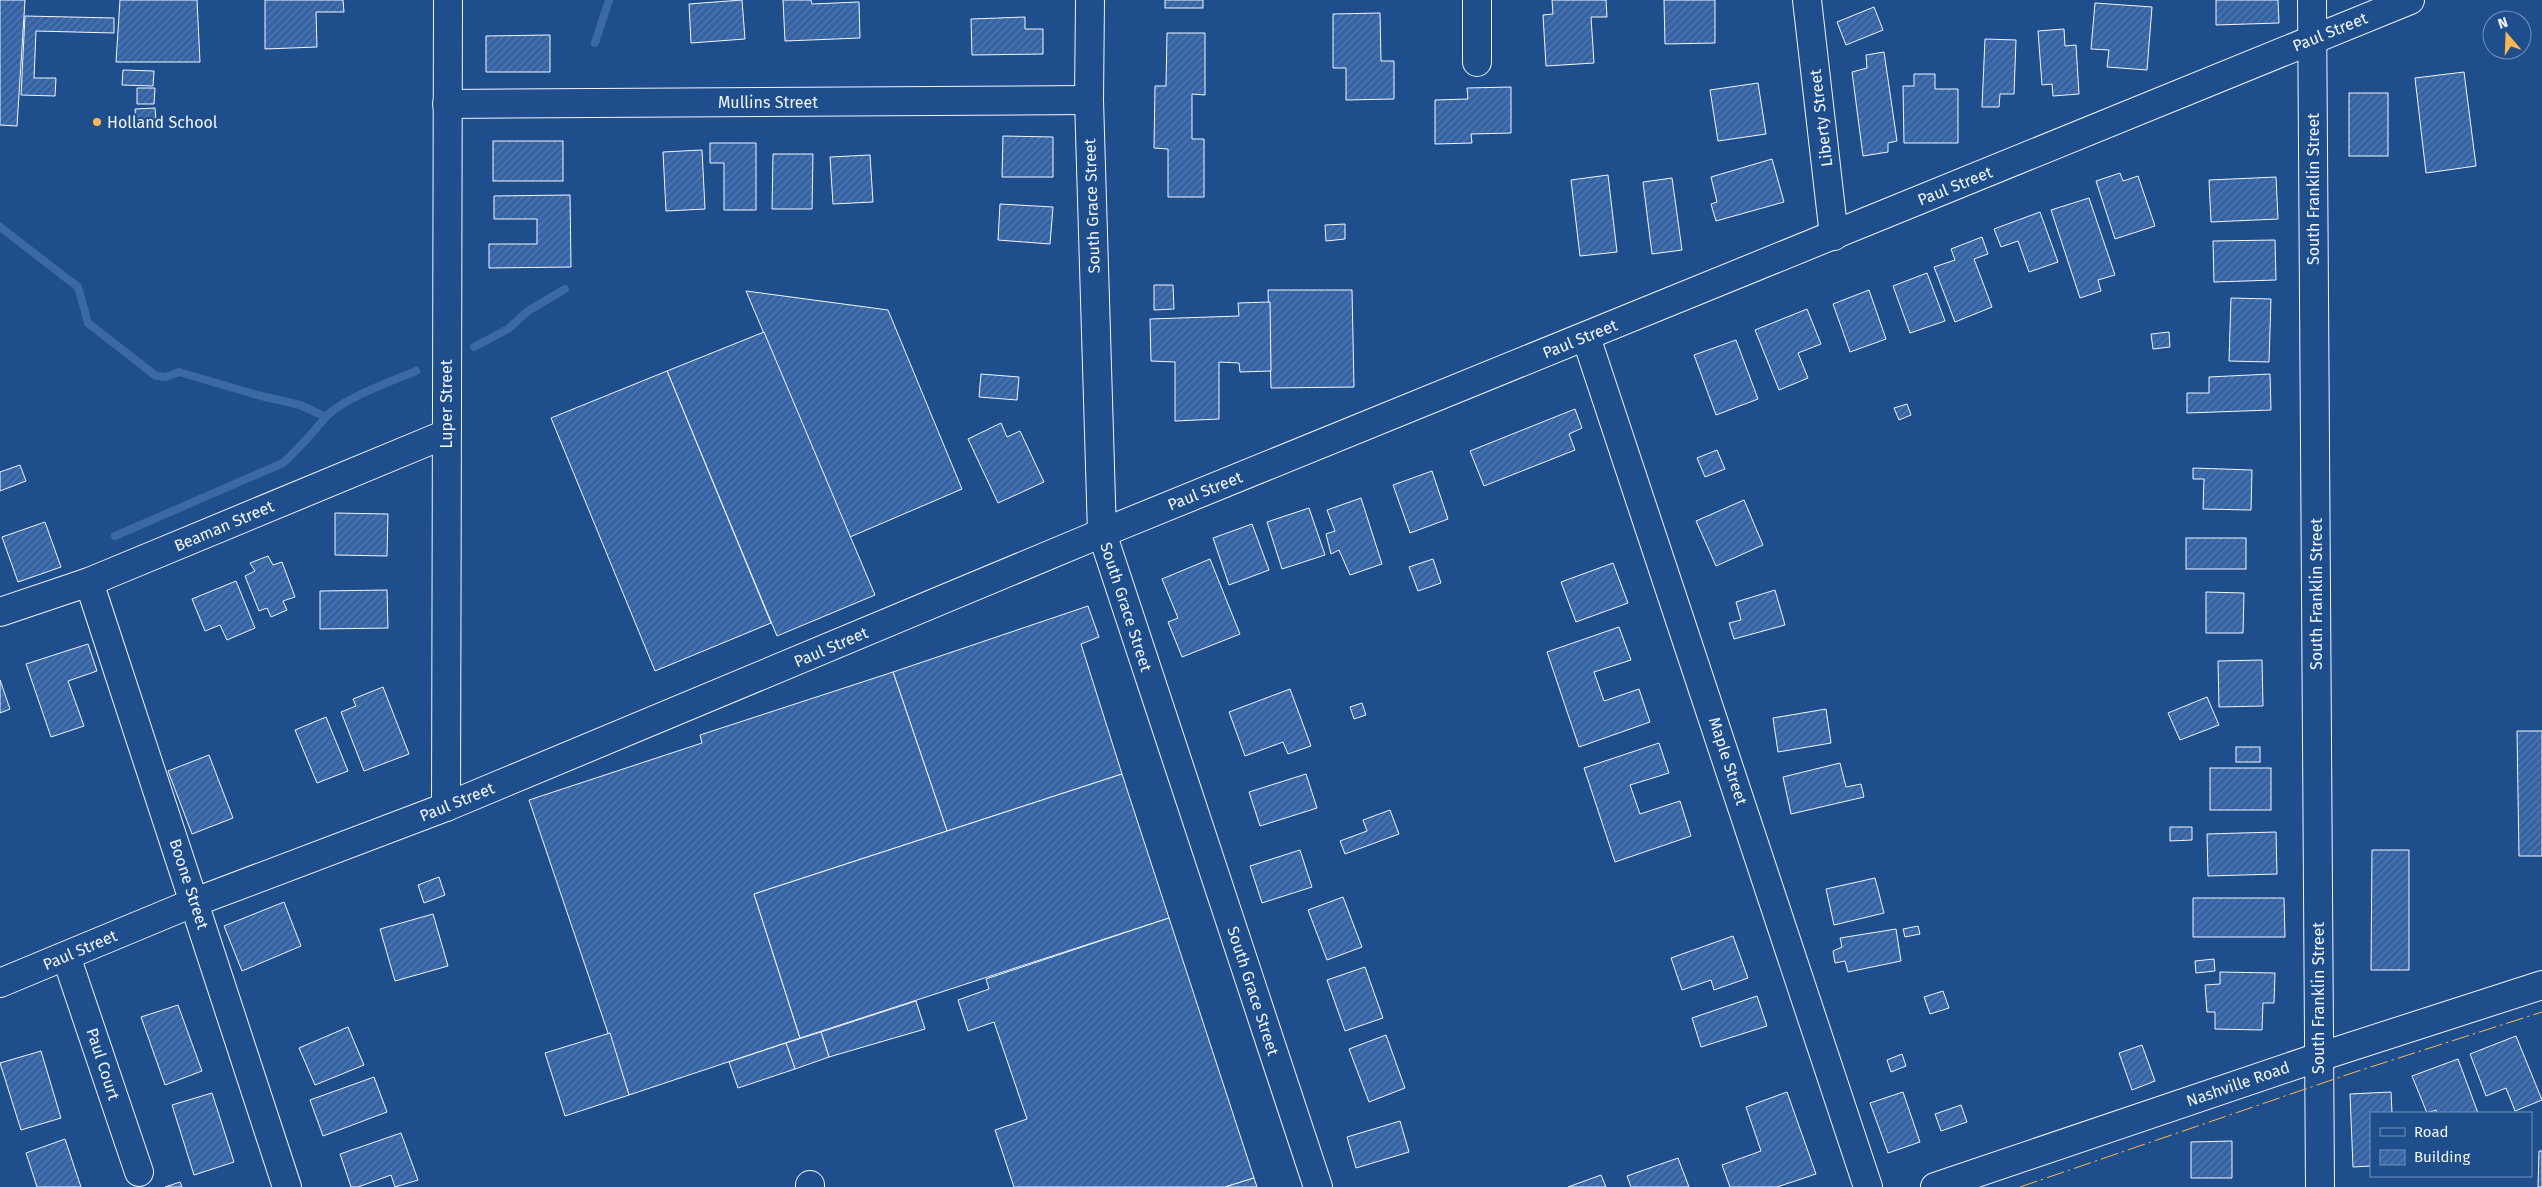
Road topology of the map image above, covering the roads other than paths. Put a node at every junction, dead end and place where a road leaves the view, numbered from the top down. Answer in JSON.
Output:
{"nodes":[{"id":1,"x":448,"y":0,"type":"edge"},
{"id":2,"x":1090,"y":0,"type":"edge"},
{"id":3,"x":1477,"y":0,"type":"edge"},
{"id":4,"x":1807,"y":0,"type":"edge"},
{"id":5,"x":2312,"y":0,"type":"edge"},
{"id":6,"x":2410,"y":0,"type":"edge"},
{"id":7,"x":2312,"y":40,"type":"junction"},
{"id":8,"x":1477,"y":62,"type":"dead end"},
{"id":9,"x":1089,"y":100,"type":"junction"},
{"id":10,"x":446,"y":104,"type":"junction"},
{"id":11,"x":1834,"y":236,"type":"junction"},
{"id":12,"x":1586,"y":337,"type":"junction"},
{"id":13,"x":446,"y":434,"type":"junction"},
{"id":14,"x":1102,"y":533,"type":"junction"},
{"id":15,"x":89,"y":582,"type":"junction"},
{"id":16,"x":0,"y":612,"type":"edge"},
{"id":17,"x":446,"y":807,"type":"junction"},
{"id":18,"x":195,"y":902,"type":"junction"},
{"id":19,"x":66,"y":956,"type":"junction"},
{"id":20,"x":0,"y":983,"type":"edge"},
{"id":21,"x":2542,"y":985,"type":"edge"},
{"id":22,"x":2319,"y":1057,"type":"junction"},
{"id":23,"x":139,"y":1172,"type":"dead end"},
{"id":24,"x":287,"y":1187,"type":"edge"},
{"id":25,"x":1318,"y":1187,"type":"edge"},
{"id":26,"x":1868,"y":1187,"type":"edge"},
{"id":27,"x":1935,"y":1187,"type":"edge"},
{"id":28,"x":2320,"y":1187,"type":"edge"}],
"edges":[{"from":1,"to":10,"type":"street","name":"Luper Street"},
{"from":2,"to":9,"type":"street","name":"South Grace Street"},
{"from":3,"to":8,"type":"street"},
{"from":4,"to":11,"type":"street","name":"Liberty Street"},
{"from":5,"to":7,"type":"street","name":"South Franklin Street"},
{"from":6,"to":7,"type":"street","name":"Paul Street"},
{"from":7,"to":11,"type":"street","name":"Paul Street"},
{"from":7,"to":22,"type":"street","name":"South Franklin Street"},
{"from":9,"to":10,"type":"street","name":"Mullins Street"},
{"from":9,"to":14,"type":"street","name":"South Grace Street"},
{"from":10,"to":13,"type":"street","name":"Luper Street"},
{"from":11,"to":12,"type":"street","name":"Paul Street"},
{"from":12,"to":14,"type":"street","name":"Paul Street"},
{"from":12,"to":26,"type":"street","name":"Maple Street"},
{"from":13,"to":15,"type":"street","name":"Beaman Street"},
{"from":13,"to":17,"type":"street","name":"Luper Street"},
{"from":14,"to":17,"type":"street","name":"Paul Street"},
{"from":14,"to":25,"type":"street","name":"South Grace Street"},
{"from":15,"to":16,"type":"street","name":"Beaman Street"},
{"from":15,"to":18,"type":"street","name":"Boone Street"},
{"from":17,"to":18,"type":"street","name":"Paul Street"},
{"from":18,"to":19,"type":"street","name":"Paul Street"},
{"from":18,"to":24,"type":"street","name":"Boone Street"},
{"from":19,"to":20,"type":"street","name":"Paul Street"},
{"from":19,"to":23,"type":"street","name":"Paul Court"},
{"from":21,"to":22,"type":"street","name":"Nashville Road"},
{"from":22,"to":27,"type":"street","name":"Nashville Road"},
{"from":22,"to":28,"type":"street","name":"South Franklin Street"}]}
